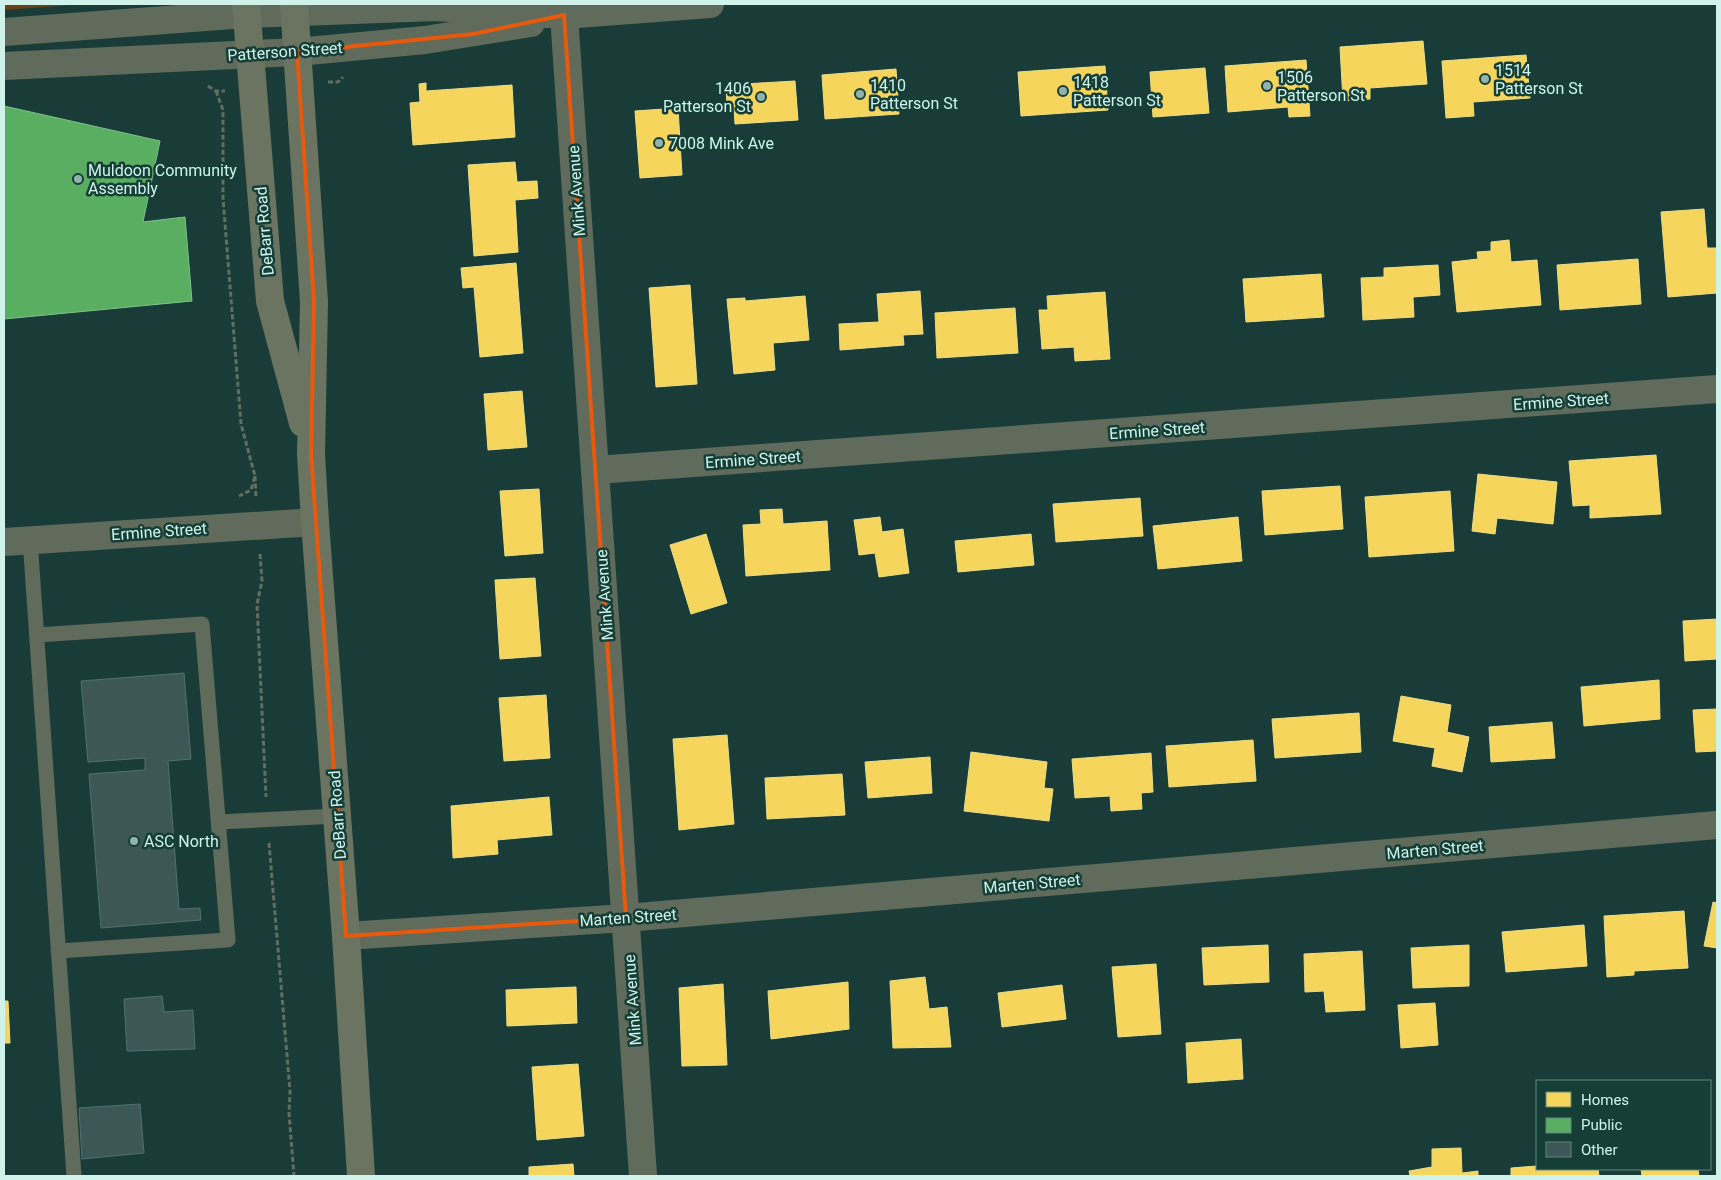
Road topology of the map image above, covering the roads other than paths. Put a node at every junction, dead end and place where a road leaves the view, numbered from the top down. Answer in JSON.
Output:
{"nodes":[{"id":1,"x":710,"y":4,"type":"edge"},
{"id":2,"x":294,"y":8,"type":"edge"},
{"id":3,"x":246,"y":9,"type":"edge"},
{"id":4,"x":564,"y":15,"type":"junction"},
{"id":5,"x":4,"y":32,"type":"edge"},
{"id":6,"x":298,"y":52,"type":"junction"},
{"id":7,"x":249,"y":54,"type":"junction"},
{"id":8,"x":4,"y":66,"type":"edge"},
{"id":9,"x":1717,"y":389,"type":"edge"},
{"id":10,"x":311,"y":454,"type":"junction"},
{"id":11,"x":596,"y":470,"type":"junction"},
{"id":12,"x":315,"y":522,"type":"junction"},
{"id":13,"x":17,"y":540,"type":"edge"},
{"id":14,"x":36,"y":635,"type":"junction"},
{"id":15,"x":337,"y":816,"type":"junction"},
{"id":16,"x":219,"y":822,"type":"junction"},
{"id":17,"x":1717,"y":825,"type":"edge"},
{"id":18,"x":626,"y":918,"type":"junction"},
{"id":19,"x":346,"y":936,"type":"junction"},
{"id":20,"x":58,"y":951,"type":"junction"},
{"id":21,"x":74,"y":1176,"type":"edge"},
{"id":22,"x":361,"y":1176,"type":"edge"},
{"id":23,"x":644,"y":1176,"type":"edge"}],
"edges":[{"from":1,"to":4,"type":"street","name":"Patterson Street"},
{"from":2,"to":3,"type":"street","name":"Patterson Street"},
{"from":2,"to":4,"type":"street","name":"Patterson Street"},
{"from":2,"to":6,"type":"main road","name":"DeBarr Road"},
{"from":3,"to":5,"type":"street","name":"Patterson Street"},
{"from":3,"to":7,"type":"main road","name":"DeBarr Road"},
{"from":4,"to":6,"type":"street","name":"Patterson Street"},
{"from":4,"to":11,"type":"street","name":"Mink Avenue"},
{"from":6,"to":7,"type":"street","name":"Patterson Street"},
{"from":6,"to":10,"type":"main road","name":"DeBarr Road"},
{"from":7,"to":8,"type":"street","name":"Patterson Street"},
{"from":7,"to":10,"type":"main road","name":"DeBarr Road"},
{"from":9,"to":11,"type":"street","name":"Ermine Street"},
{"from":10,"to":12,"type":"main road","name":"DeBarr Road"},
{"from":11,"to":18,"type":"street","name":"Mink Avenue"},
{"from":12,"to":13,"type":"street","name":"Ermine Street"},
{"from":12,"to":15,"type":"main road","name":"DeBarr Road"},
{"from":13,"to":14,"type":"lane"},
{"from":14,"to":16,"type":"lane"},
{"from":14,"to":20,"type":"lane"},
{"from":15,"to":16,"type":"lane"},
{"from":15,"to":19,"type":"main road","name":"DeBarr Road"},
{"from":16,"to":20,"type":"lane"},
{"from":17,"to":18,"type":"street","name":"Marten Street"},
{"from":18,"to":19,"type":"street","name":"Marten Street"},
{"from":18,"to":23,"type":"street","name":"Mink Avenue"},
{"from":19,"to":22,"type":"main road","name":"DeBarr Road"},
{"from":20,"to":21,"type":"lane"}]}
